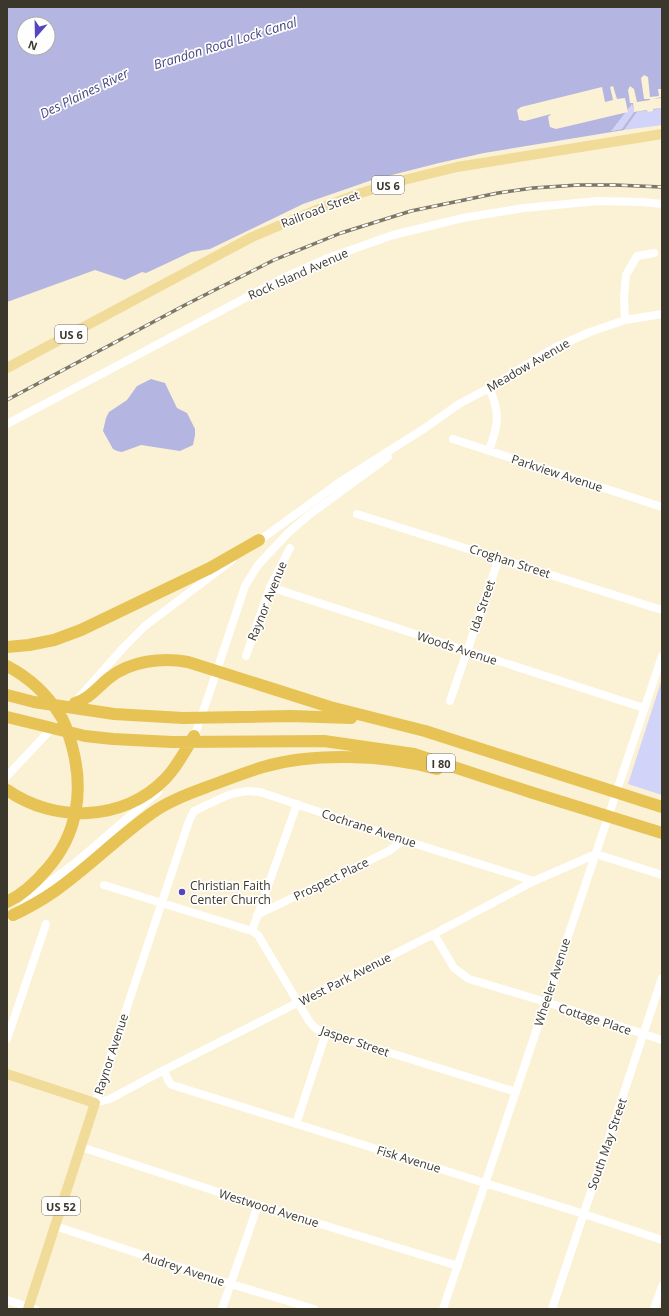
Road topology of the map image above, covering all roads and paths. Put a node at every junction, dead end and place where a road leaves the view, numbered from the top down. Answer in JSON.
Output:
{"nodes":[{"id":1,"x":662,"y":134,"type":"edge"},
{"id":2,"x":662,"y":204,"type":"edge"},
{"id":3,"x":654,"y":253,"type":"dead end"},
{"id":4,"x":662,"y":314,"type":"edge"},
{"id":5,"x":625,"y":320,"type":"junction"},
{"id":6,"x":7,"y":368,"type":"edge"},
{"id":7,"x":489,"y":388,"type":"junction"},
{"id":8,"x":7,"y":424,"type":"edge"},
{"id":9,"x":425,"y":428,"type":"junction"},
{"id":10,"x":453,"y":439,"type":"dead end"},
{"id":11,"x":489,"y":450,"type":"junction"},
{"id":12,"x":662,"y":507,"type":"edge"},
{"id":13,"x":357,"y":514,"type":"dead end"},
{"id":14,"x":259,"y":540,"type":"junction"},
{"id":15,"x":290,"y":548,"type":"dead end"},
{"id":16,"x":499,"y":558,"type":"junction"},
{"id":17,"x":270,"y":587,"type":"junction"},
{"id":18,"x":662,"y":610,"type":"edge"},
{"id":19,"x":7,"y":647,"type":"edge"},
{"id":20,"x":467,"y":651,"type":"junction"},
{"id":21,"x":246,"y":656,"type":"dead end"},
{"id":22,"x":662,"y":656,"type":"edge"},
{"id":23,"x":7,"y":666,"type":"edge"},
{"id":24,"x":7,"y":695,"type":"edge"},
{"id":25,"x":450,"y":701,"type":"dead end"},
{"id":26,"x":75,"y":703,"type":"junction"},
{"id":27,"x":644,"y":708,"type":"junction"},
{"id":28,"x":7,"y":717,"type":"edge"},
{"id":29,"x":372,"y":718,"type":"junction"},
{"id":30,"x":196,"y":734,"type":"junction"},
{"id":31,"x":9,"y":774,"type":"edge"},
{"id":32,"x":7,"y":790,"type":"edge"},
{"id":33,"x":530,"y":792,"type":"junction"},
{"id":34,"x":297,"y":804,"type":"junction"},
{"id":35,"x":204,"y":806,"type":"joint"},
{"id":36,"x":662,"y":807,"type":"edge"},
{"id":37,"x":662,"y":832,"type":"edge"},
{"id":38,"x":403,"y":840,"type":"junction"},
{"id":39,"x":596,"y":854,"type":"junction"},
{"id":40,"x":662,"y":875,"type":"edge"},
{"id":41,"x":534,"y":881,"type":"junction"},
{"id":42,"x":104,"y":884,"type":"dead end"},
{"id":43,"x":7,"y":902,"type":"edge"},
{"id":44,"x":161,"y":903,"type":"junction"},
{"id":45,"x":10,"y":916,"type":"edge"},
{"id":46,"x":257,"y":916,"type":"junction"},
{"id":47,"x":46,"y":924,"type":"dead end"},
{"id":48,"x":252,"y":931,"type":"junction"},
{"id":49,"x":434,"y":934,"type":"junction"},
{"id":50,"x":662,"y":978,"type":"edge"},
{"id":51,"x":546,"y":1002,"type":"junction"},
{"id":52,"x":299,"y":1003,"type":"junction"},
{"id":53,"x":326,"y":1033,"type":"junction"},
{"id":54,"x":644,"y":1034,"type":"junction"},
{"id":55,"x":7,"y":1039,"type":"edge"},
{"id":56,"x":662,"y":1040,"type":"edge"},
{"id":57,"x":164,"y":1070,"type":"junction"},
{"id":58,"x":7,"y":1074,"type":"edge"},
{"id":59,"x":516,"y":1092,"type":"junction"},
{"id":60,"x":95,"y":1103,"type":"junction"},
{"id":61,"x":296,"y":1124,"type":"junction"},
{"id":62,"x":81,"y":1147,"type":"junction"},
{"id":63,"x":485,"y":1183,"type":"junction"},
{"id":64,"x":258,"y":1205,"type":"junction"},
{"id":65,"x":584,"y":1214,"type":"junction"},
{"id":66,"x":55,"y":1226,"type":"junction"},
{"id":67,"x":662,"y":1240,"type":"edge"},
{"id":68,"x":458,"y":1266,"type":"junction"},
{"id":69,"x":231,"y":1284,"type":"junction"},
{"id":70,"x":662,"y":1286,"type":"edge"},
{"id":71,"x":7,"y":1300,"type":"edge"},
{"id":72,"x":31,"y":1308,"type":"edge"},
{"id":73,"x":222,"y":1309,"type":"edge"},
{"id":74,"x":314,"y":1309,"type":"edge"},
{"id":75,"x":443,"y":1309,"type":"edge"},
{"id":76,"x":552,"y":1309,"type":"edge"},
{"id":77,"x":654,"y":1309,"type":"edge"}],
"edges":[{"from":1,"to":6,"type":"main road","name":"Railroad Street","number":"US 6"},
{"from":2,"to":8,"type":"street","name":"Rock Island Avenue"},
{"from":3,"to":5,"type":"street"},
{"from":4,"to":5,"type":"street","name":"Meadow Avenue"},
{"from":5,"to":7,"type":"street","name":"Meadow Avenue"},
{"from":7,"to":9,"type":"street","name":"Meadow Avenue"},
{"from":7,"to":11,"type":"street"},
{"from":9,"to":14,"type":"street"},
{"from":9,"to":30,"type":"street"},
{"from":10,"to":11,"type":"street","name":"Parkview Avenue"},
{"from":11,"to":12,"type":"street","name":"Parkview Avenue"},
{"from":13,"to":16,"type":"street","name":"Croghan Street"},
{"from":14,"to":19,"type":"highway"},
{"from":14,"to":26,"type":"street"},
{"from":15,"to":17,"type":"street","name":"Raynor Avenue"},
{"from":16,"to":18,"type":"street","name":"Croghan Street"},
{"from":16,"to":20,"type":"street","name":"Ida Street"},
{"from":17,"to":20,"type":"street","name":"Woods Avenue"},
{"from":17,"to":21,"type":"street","name":"Raynor Avenue"},
{"from":20,"to":25,"type":"street","name":"Ida Street"},
{"from":20,"to":27,"type":"street","name":"Woods Avenue"},
{"from":22,"to":27,"type":"street","name":"Wheeler Avenue"},
{"from":23,"to":43,"type":"highway"},
{"from":24,"to":29,"type":"highway","number":"I 80"},
{"from":26,"to":29,"type":"highway"},
{"from":26,"to":31,"type":"street"},
{"from":27,"to":39,"type":"street","name":"Wheeler Avenue"},
{"from":28,"to":33,"type":"highway","number":"I 80"},
{"from":29,"to":36,"type":"highway","number":"I 80"},
{"from":30,"to":32,"type":"highway"},
{"from":30,"to":45,"type":"street"},
{"from":33,"to":37,"type":"highway","number":"I 80"},
{"from":33,"to":45,"type":"highway"},
{"from":34,"to":35,"type":"street","name":"Cochrane Avenue"},
{"from":34,"to":38,"type":"street","name":"Cochrane Avenue"},
{"from":34,"to":46,"type":"street"},
{"from":35,"to":44,"type":"street","name":"Raynor Avenue"},
{"from":38,"to":41,"type":"street","name":"Cochrane Avenue"},
{"from":38,"to":46,"type":"street","name":"Prospect Place"},
{"from":39,"to":40,"type":"street"},
{"from":39,"to":41,"type":"street","name":"West Park Avenue"},
{"from":39,"to":51,"type":"street","name":"Wheeler Avenue"},
{"from":41,"to":49,"type":"street","name":"West Park Avenue"},
{"from":42,"to":44,"type":"street"},
{"from":44,"to":48,"type":"street"},
{"from":44,"to":60,"type":"street","name":"Raynor Avenue"},
{"from":46,"to":48,"type":"street"},
{"from":47,"to":55,"type":"street"},
{"from":48,"to":52,"type":"street","name":"Jasper Street"},
{"from":49,"to":51,"type":"street","name":"Cottage Place"},
{"from":49,"to":52,"type":"street","name":"West Park Avenue"},
{"from":50,"to":54,"type":"street","name":"South May Street"},
{"from":51,"to":54,"type":"street","name":"Cottage Place"},
{"from":51,"to":59,"type":"street","name":"Wheeler Avenue"},
{"from":52,"to":53,"type":"street","name":"Jasper Street"},
{"from":52,"to":57,"type":"street","name":"West Park Avenue"},
{"from":53,"to":59,"type":"street","name":"Jasper Street"},
{"from":53,"to":61,"type":"street"},
{"from":54,"to":56,"type":"street","name":"Cottage Place"},
{"from":54,"to":65,"type":"street","name":"South May Street"},
{"from":57,"to":60,"type":"street","name":"West Park Avenue"},
{"from":57,"to":61,"type":"street","name":"Fisk Avenue"},
{"from":58,"to":60,"type":"main road"},
{"from":59,"to":63,"type":"street","name":"Wheeler Avenue"},
{"from":60,"to":62,"type":"main road","name":"Raynor Avenue","number":"US 52"},
{"from":61,"to":63,"type":"street","name":"Fisk Avenue"},
{"from":62,"to":64,"type":"street","name":"Westwood Avenue"},
{"from":62,"to":66,"type":"main road","name":"Raynor Avenue","number":"US 52"},
{"from":63,"to":65,"type":"street","name":"Fisk Avenue"},
{"from":63,"to":68,"type":"street","name":"Wheeler Avenue"},
{"from":64,"to":68,"type":"street","name":"Westwood Avenue"},
{"from":64,"to":69,"type":"street"},
{"from":65,"to":67,"type":"street","name":"Fisk Avenue"},
{"from":65,"to":76,"type":"street","name":"South May Street"},
{"from":66,"to":69,"type":"street","name":"Audrey Avenue"},
{"from":66,"to":72,"type":"main road","name":"Raynor Avenue","number":"US 52"},
{"from":68,"to":75,"type":"street","name":"Wheeler Avenue"},
{"from":69,"to":73,"type":"street"},
{"from":69,"to":74,"type":"street","name":"Audrey Avenue"},
{"from":70,"to":77,"type":"street"},
{"from":71,"to":72,"type":"street"}]}
